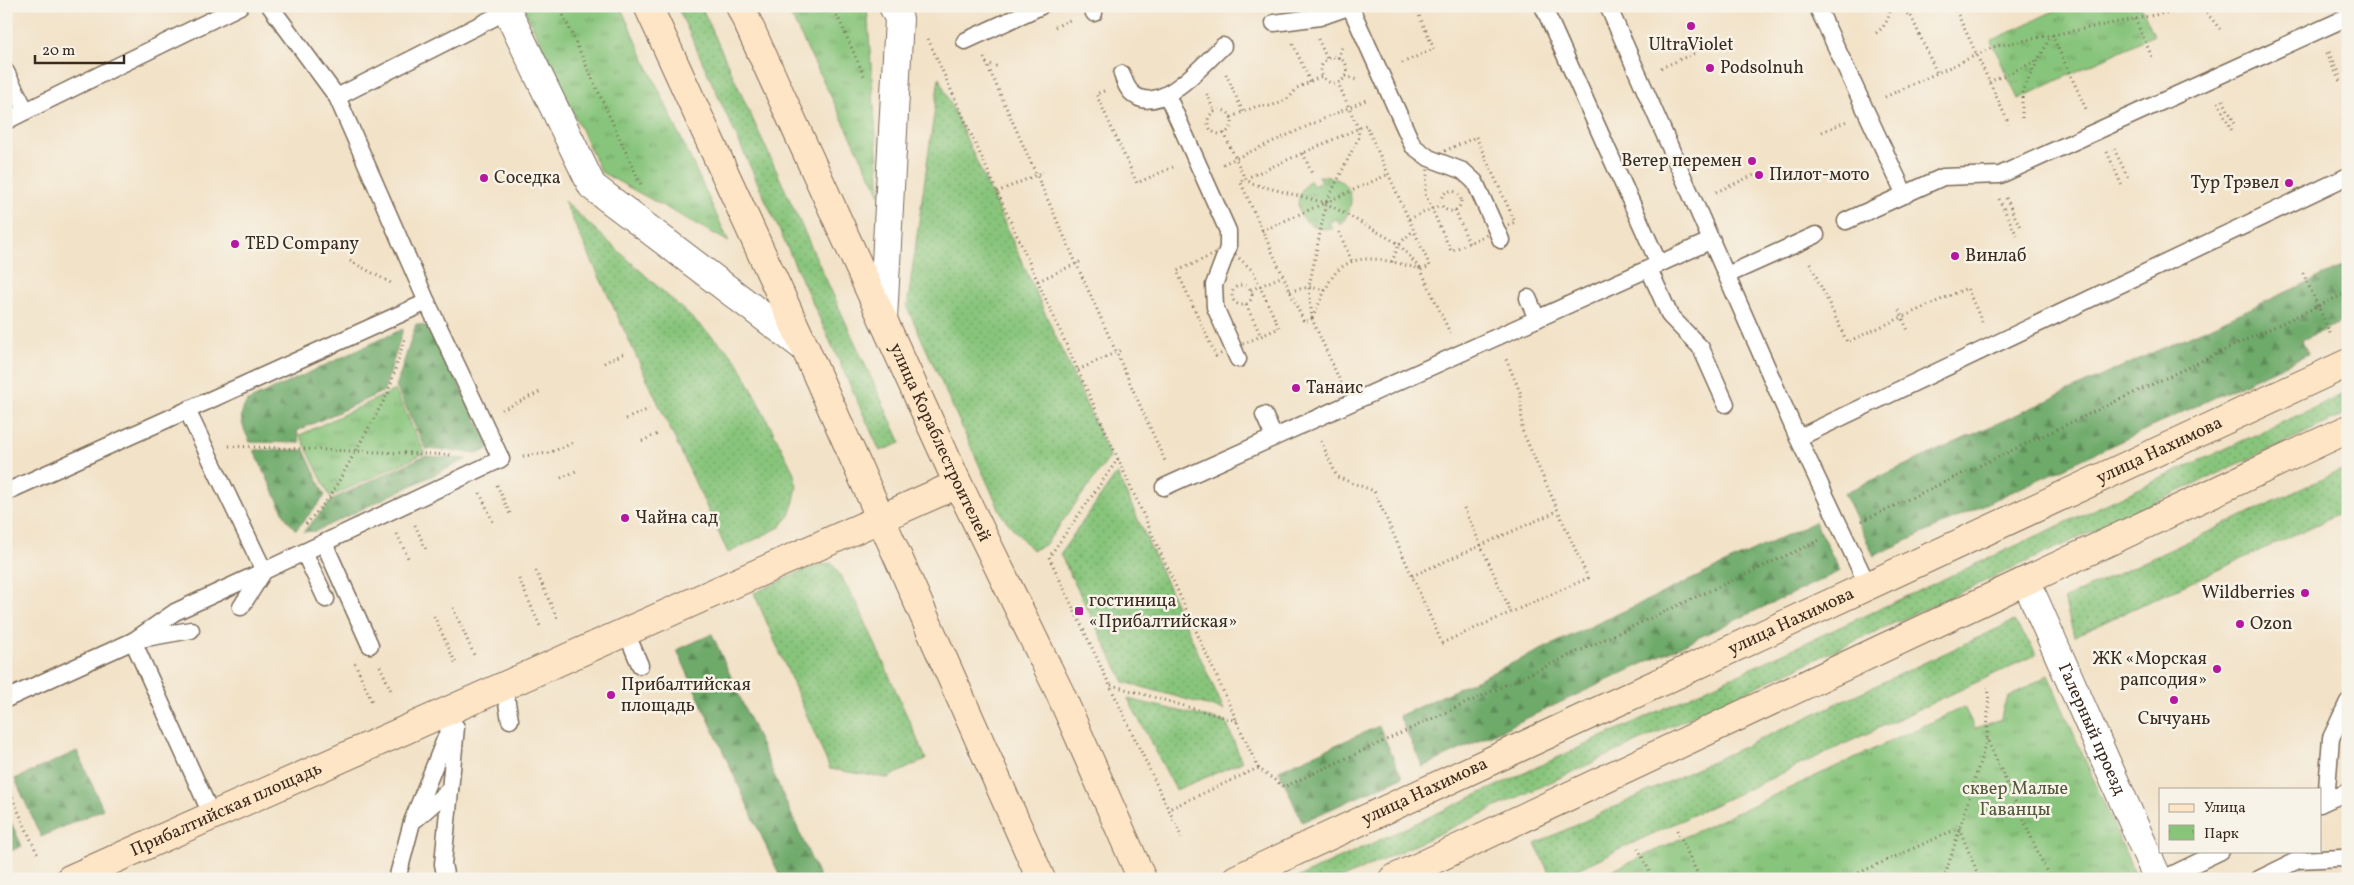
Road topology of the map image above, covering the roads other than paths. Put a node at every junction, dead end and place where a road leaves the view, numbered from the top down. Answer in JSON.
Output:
{"nodes":[{"id":1,"x":240,"y":6,"type":"edge"},
{"id":2,"x":270,"y":6,"type":"edge"},
{"id":3,"x":648,"y":6,"type":"edge"},
{"id":4,"x":740,"y":6,"type":"edge"},
{"id":5,"x":893,"y":6,"type":"edge"},
{"id":6,"x":1041,"y":6,"type":"edge"},
{"id":7,"x":1351,"y":6,"type":"edge"},
{"id":8,"x":1543,"y":6,"type":"edge"},
{"id":9,"x":1608,"y":6,"type":"edge"},
{"id":10,"x":1817,"y":6,"type":"edge"},
{"id":11,"x":506,"y":9,"type":"edge"},
{"id":12,"x":2348,"y":17,"type":"edge"},
{"id":13,"x":1279,"y":22,"type":"road end"},
{"id":14,"x":969,"y":38,"type":"road end"},
{"id":15,"x":1220,"y":49,"type":"road end"},
{"id":16,"x":6,"y":72,"type":"edge"},
{"id":17,"x":1123,"y":78,"type":"road end"},
{"id":18,"x":1166,"y":95,"type":"junction"},
{"id":19,"x":337,"y":97,"type":"junction"},
{"id":20,"x":26,"y":111,"type":"junction"},
{"id":21,"x":6,"y":121,"type":"edge"},
{"id":22,"x":2348,"y":176,"type":"edge"},
{"id":23,"x":1904,"y":195,"type":"junction"},
{"id":24,"x":1846,"y":221,"type":"dead end"},
{"id":25,"x":1499,"y":235,"type":"road end"},
{"id":26,"x":1816,"y":235,"type":"dead end"},
{"id":27,"x":1712,"y":240,"type":"junction"},
{"id":28,"x":1654,"y":266,"type":"junction"},
{"id":29,"x":1727,"y":275,"type":"junction"},
{"id":30,"x":1528,"y":298,"type":"dead end"},
{"id":31,"x":420,"y":305,"type":"junction"},
{"id":32,"x":883,"y":319,"type":"junction"},
{"id":33,"x":1537,"y":319,"type":"junction"},
{"id":34,"x":805,"y":348,"type":"junction"},
{"id":35,"x":1236,"y":354,"type":"road end"},
{"id":36,"x":2348,"y":363,"type":"edge"},
{"id":37,"x":1726,"y":404,"type":"dead end"},
{"id":38,"x":187,"y":410,"type":"junction"},
{"id":39,"x":1264,"y":415,"type":"dead end"},
{"id":40,"x":2348,"y":429,"type":"edge"},
{"id":41,"x":1274,"y":437,"type":"junction"},
{"id":42,"x":1798,"y":438,"type":"junction"},
{"id":43,"x":958,"y":484,"type":"junction"},
{"id":44,"x":1170,"y":484,"type":"road end"},
{"id":45,"x":8,"y":486,"type":"edge"},
{"id":46,"x":880,"y":519,"type":"junction"},
{"id":47,"x":324,"y":542,"type":"junction"},
{"id":48,"x":304,"y":552,"type":"junction"},
{"id":49,"x":264,"y":571,"type":"junction"},
{"id":50,"x":2026,"y":581,"type":"junction"},
{"id":51,"x":1868,"y":586,"type":"junction"},
{"id":52,"x":326,"y":599,"type":"dead end"},
{"id":53,"x":241,"y":607,"type":"dead end"},
{"id":54,"x":191,"y":630,"type":"dead end"},
{"id":55,"x":626,"y":632,"type":"junction"},
{"id":56,"x":133,"y":641,"type":"junction"},
{"id":57,"x":370,"y":645,"type":"road end"},
{"id":58,"x":640,"y":665,"type":"dead end"},
{"id":59,"x":504,"y":686,"type":"junction"},
{"id":60,"x":6,"y":699,"type":"edge"},
{"id":61,"x":2348,"y":702,"type":"edge"},
{"id":62,"x":458,"y":706,"type":"junction"},
{"id":63,"x":510,"y":720,"type":"dead end"},
{"id":64,"x":450,"y":789,"type":"junction"},
{"id":65,"x":2348,"y":792,"type":"edge"},
{"id":66,"x":2323,"y":803,"type":"edge"},
{"id":67,"x":212,"y":816,"type":"junction"},
{"id":68,"x":412,"y":822,"type":"junction"},
{"id":69,"x":2219,"y":852,"type":"edge"},
{"id":70,"x":2348,"y":861,"type":"edge"},
{"id":71,"x":445,"y":871,"type":"edge"},
{"id":72,"x":70,"y":879,"type":"edge"},
{"id":73,"x":397,"y":879,"type":"edge"},
{"id":74,"x":1040,"y":879,"type":"edge"},
{"id":75,"x":1142,"y":879,"type":"edge"},
{"id":76,"x":1236,"y":879,"type":"edge"},
{"id":77,"x":1393,"y":879,"type":"edge"},
{"id":78,"x":2158,"y":879,"type":"edge"},
{"id":79,"x":2163,"y":879,"type":"edge"},
{"id":80,"x":2259,"y":879,"type":"edge"}],
"edges":[{"from":1,"to":20,"type":"lane"},
{"from":2,"to":19,"type":"lane"},
{"from":3,"to":34,"type":"main road"},
{"from":4,"to":32,"type":"main road","name":"улица Кораблестроителей"},
{"from":5,"to":32,"type":"street"},
{"from":6,"to":14,"type":"lane"},
{"from":7,"to":13,"type":"lane"},
{"from":7,"to":25,"type":"lane"},
{"from":8,"to":28,"type":"lane"},
{"from":9,"to":27,"type":"lane"},
{"from":10,"to":23,"type":"lane"},
{"from":11,"to":19,"type":"lane"},
{"from":11,"to":34,"type":"street"},
{"from":12,"to":23,"type":"lane"},
{"from":15,"to":18,"type":"lane"},
{"from":16,"to":20,"type":"lane"},
{"from":17,"to":18,"type":"lane"},
{"from":18,"to":35,"type":"lane"},
{"from":19,"to":31,"type":"lane"},
{"from":20,"to":21,"type":"lane"},
{"from":22,"to":42,"type":"lane"},
{"from":23,"to":24,"type":"lane"},
{"from":26,"to":29,"type":"lane"},
{"from":27,"to":28,"type":"lane"},
{"from":27,"to":29,"type":"lane"},
{"from":28,"to":33,"type":"lane"},
{"from":28,"to":37,"type":"lane"},
{"from":29,"to":42,"type":"lane"},
{"from":30,"to":33,"type":"lane"},
{"from":31,"to":38,"type":"lane"},
{"from":31,"to":47,"type":"lane"},
{"from":32,"to":43,"type":"main road","name":"улица Кораблестроителей"},
{"from":33,"to":41,"type":"lane"},
{"from":34,"to":46,"type":"main road"},
{"from":36,"to":51,"type":"main road","name":"улица Нахимова"},
{"from":38,"to":45,"type":"lane"},
{"from":38,"to":49,"type":"lane"},
{"from":39,"to":41,"type":"lane"},
{"from":40,"to":50,"type":"main road"},
{"from":41,"to":44,"type":"lane"},
{"from":42,"to":51,"type":"lane"},
{"from":43,"to":46,"type":"main road","name":"Прибалтийская площадь"},
{"from":43,"to":75,"type":"main road","name":"улица Кораблестроителей"},
{"from":46,"to":55,"type":"main road","name":"Прибалтийская площадь"},
{"from":46,"to":74,"type":"main road"},
{"from":47,"to":48,"type":"lane"},
{"from":47,"to":57,"type":"lane"},
{"from":48,"to":49,"type":"lane"},
{"from":48,"to":52,"type":"lane"},
{"from":49,"to":53,"type":"lane"},
{"from":49,"to":56,"type":"lane"},
{"from":50,"to":77,"type":"main road"},
{"from":50,"to":78,"type":"street","name":"Галерный проезд"},
{"from":51,"to":76,"type":"main road","name":"улица Нахимова"},
{"from":54,"to":56,"type":"lane"},
{"from":55,"to":58,"type":"lane"},
{"from":55,"to":59,"type":"main road","name":"Прибалтийская площадь"},
{"from":56,"to":60,"type":"lane"},
{"from":56,"to":67,"type":"lane"},
{"from":59,"to":62,"type":"main road","name":"Прибалтийская площадь"},
{"from":59,"to":63,"type":"lane"},
{"from":61,"to":66,"type":"lane"},
{"from":62,"to":64,"type":"lane"},
{"from":62,"to":67,"type":"main road","name":"Прибалтийская площадь"},
{"from":62,"to":68,"type":"lane"},
{"from":64,"to":68,"type":"lane"},
{"from":64,"to":71,"type":"lane"},
{"from":65,"to":66,"type":"lane"},
{"from":67,"to":72,"type":"main road","name":"Прибалтийская площадь"},
{"from":68,"to":73,"type":"lane"},
{"from":69,"to":79,"type":"lane"},
{"from":70,"to":80,"type":"lane"}]}
